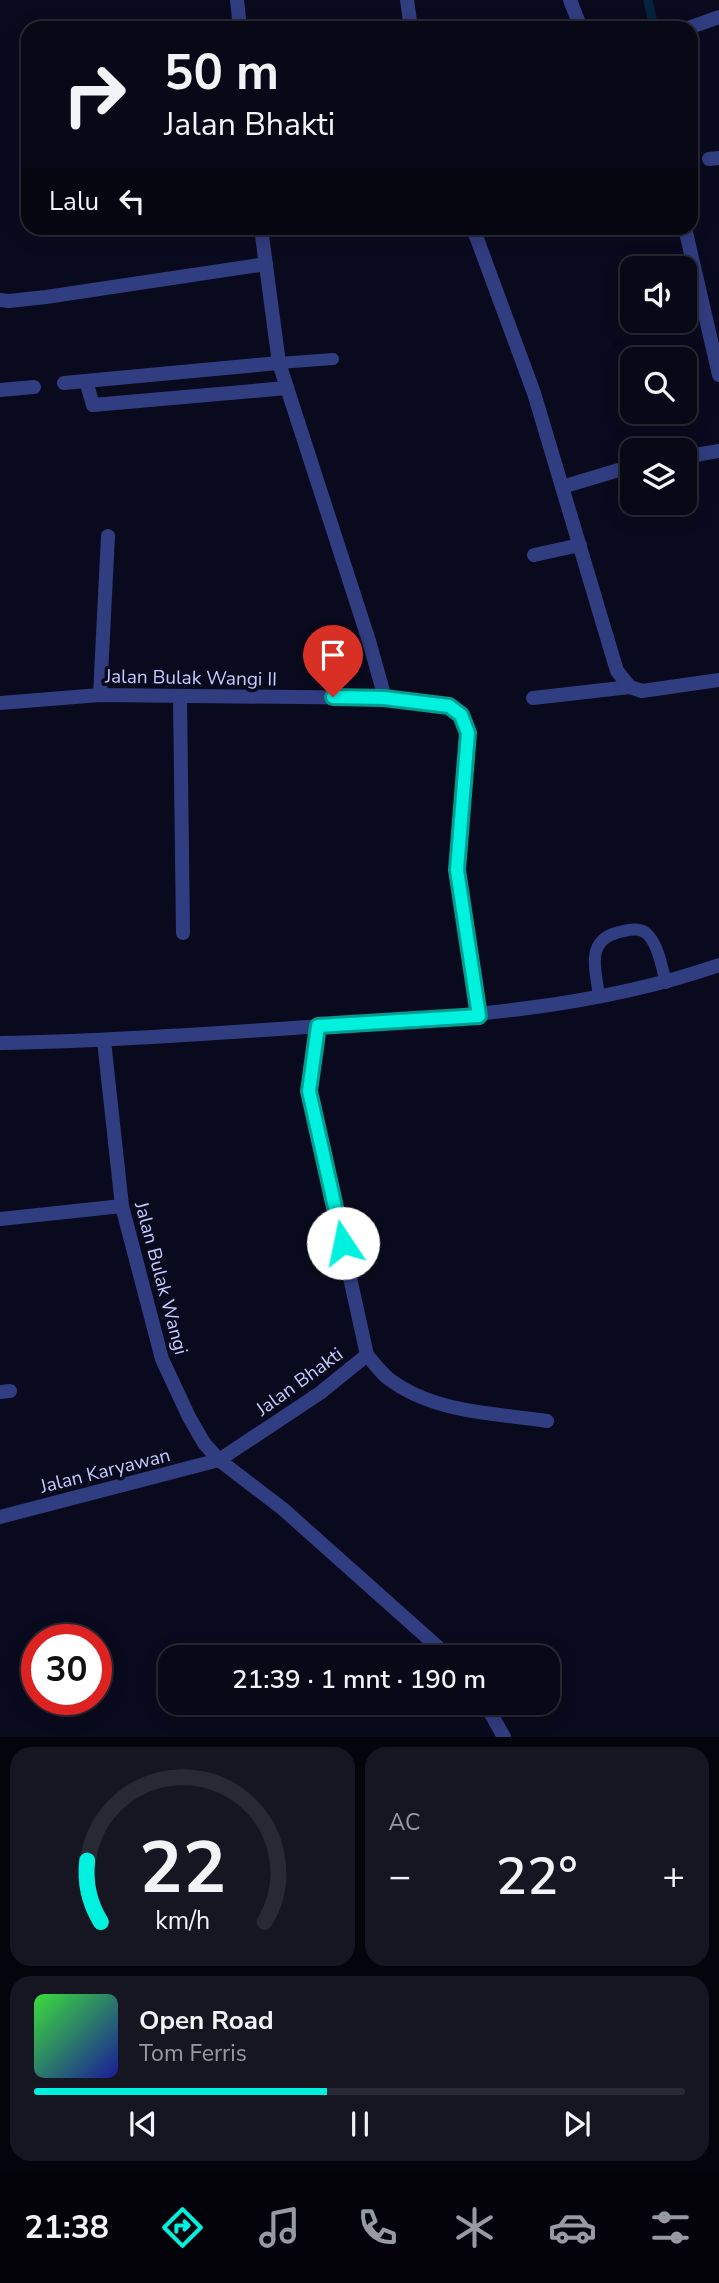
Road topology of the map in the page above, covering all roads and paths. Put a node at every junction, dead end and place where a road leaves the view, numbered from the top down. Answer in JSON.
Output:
{"nodes":[{"id":1,"x":237,"y":0,"type":"edge"},
{"id":2,"x":407,"y":0,"type":"edge"},
{"id":3,"x":570,"y":0,"type":"edge"},
{"id":4,"x":719,"y":17,"type":"edge"},
{"id":5,"x":239,"y":21,"type":"edge"},
{"id":6,"x":410,"y":21,"type":"edge"},
{"id":7,"x":578,"y":21,"type":"edge"},
{"id":8,"x":698,"y":24,"type":"edge"},
{"id":9,"x":262,"y":235,"type":"edge"},
{"id":10,"x":476,"y":235,"type":"edge"},
{"id":11,"x":687,"y":235,"type":"edge"},
{"id":12,"x":266,"y":264,"type":"junction"},
{"id":13,"x":0,"y":300,"type":"edge"},
{"id":14,"x":333,"y":359,"type":"dead end"},
{"id":15,"x":279,"y":363,"type":"junction"},
{"id":16,"x":719,"y":375,"type":"edge"},
{"id":17,"x":86,"y":382,"type":"junction"},
{"id":18,"x":64,"y":383,"type":"dead end"},
{"id":19,"x":34,"y":387,"type":"dead end"},
{"id":20,"x":287,"y":388,"type":"junction"},
{"id":21,"x":0,"y":390,"type":"edge"},
{"id":22,"x":719,"y":451,"type":"edge"},
{"id":23,"x":697,"y":455,"type":"edge"},
{"id":24,"x":620,"y":470,"type":"edge"},
{"id":25,"x":562,"y":487,"type":"junction"},
{"id":26,"x":108,"y":536,"type":"dead end"},
{"id":27,"x":580,"y":545,"type":"junction"},
{"id":28,"x":534,"y":555,"type":"dead end"},
{"id":29,"x":719,"y":680,"type":"edge"},
{"id":30,"x":630,"y":687,"type":"junction"},
{"id":31,"x":100,"y":695,"type":"junction"},
{"id":32,"x":180,"y":696,"type":"junction"},
{"id":33,"x":384,"y":698,"type":"junction"},
{"id":34,"x":533,"y":698,"type":"dead end"},
{"id":35,"x":0,"y":704,"type":"edge"},
{"id":36,"x":183,"y":933,"type":"dead end"},
{"id":37,"x":719,"y":965,"type":"edge"},
{"id":38,"x":666,"y":983,"type":"junction"},
{"id":39,"x":599,"y":996,"type":"junction"},
{"id":40,"x":479,"y":1016,"type":"junction"},
{"id":41,"x":318,"y":1026,"type":"junction"},
{"id":42,"x":104,"y":1041,"type":"junction"},
{"id":43,"x":0,"y":1043,"type":"edge"},
{"id":44,"x":122,"y":1206,"type":"junction"},
{"id":45,"x":0,"y":1220,"type":"edge"},
{"id":46,"x":367,"y":1355,"type":"junction"},
{"id":47,"x":547,"y":1421,"type":"dead end"},
{"id":48,"x":219,"y":1460,"type":"junction"},
{"id":49,"x":0,"y":1517,"type":"edge"},
{"id":50,"x":436,"y":1645,"type":"edge"},
{"id":51,"x":491,"y":1715,"type":"edge"},
{"id":52,"x":501,"y":1736,"type":"edge"}],
"edges":[{"from":1,"to":5,"type":"street"},
{"from":2,"to":6,"type":"street"},
{"from":3,"to":7,"type":"street"},
{"from":4,"to":8,"type":"street"},
{"from":9,"to":12,"type":"street"},
{"from":10,"to":25,"type":"street"},
{"from":11,"to":16,"type":"street"},
{"from":12,"to":13,"type":"street"},
{"from":12,"to":15,"type":"street"},
{"from":14,"to":15,"type":"lane"},
{"from":15,"to":17,"type":"street"},
{"from":15,"to":20,"type":"street"},
{"from":17,"to":18,"type":"street"},
{"from":17,"to":20,"type":"street"},
{"from":19,"to":21,"type":"street"},
{"from":20,"to":33,"type":"street"},
{"from":22,"to":23,"type":"street"},
{"from":24,"to":25,"type":"street"},
{"from":25,"to":27,"type":"street"},
{"from":26,"to":31,"type":"street"},
{"from":27,"to":28,"type":"street"},
{"from":27,"to":30,"type":"street"},
{"from":29,"to":30,"type":"street"},
{"from":30,"to":34,"type":"street"},
{"from":31,"to":32,"type":"street","name":"Jalan Bulak Wangi II"},
{"from":31,"to":35,"type":"street","name":"Jalan Bulak Wangi II"},
{"from":32,"to":33,"type":"street","name":"Jalan Bulak Wangi II"},
{"from":32,"to":36,"type":"street"},
{"from":33,"to":40,"type":"street","name":"Jalan Bulak Wangi II"},
{"from":37,"to":38,"type":"street"},
{"from":38,"to":39,"type":"street"},
{"from":38,"to":39,"type":"lane"},
{"from":39,"to":40,"type":"street"},
{"from":40,"to":41,"type":"street"},
{"from":41,"to":42,"type":"street"},
{"from":41,"to":46,"type":"street","name":"Jalan Bhakti"},
{"from":42,"to":43,"type":"street"},
{"from":42,"to":44,"type":"street","name":"Jalan Bulak Wangi"},
{"from":44,"to":45,"type":"street"},
{"from":44,"to":48,"type":"street","name":"Jalan Bulak Wangi"},
{"from":46,"to":47,"type":"street"},
{"from":46,"to":48,"type":"street","name":"Jalan Bhakti"},
{"from":48,"to":49,"type":"street","name":"Jalan Karyawan"},
{"from":48,"to":50,"type":"street","name":"Jalan Bulak Wangi"},
{"from":51,"to":52,"type":"street"}]}
